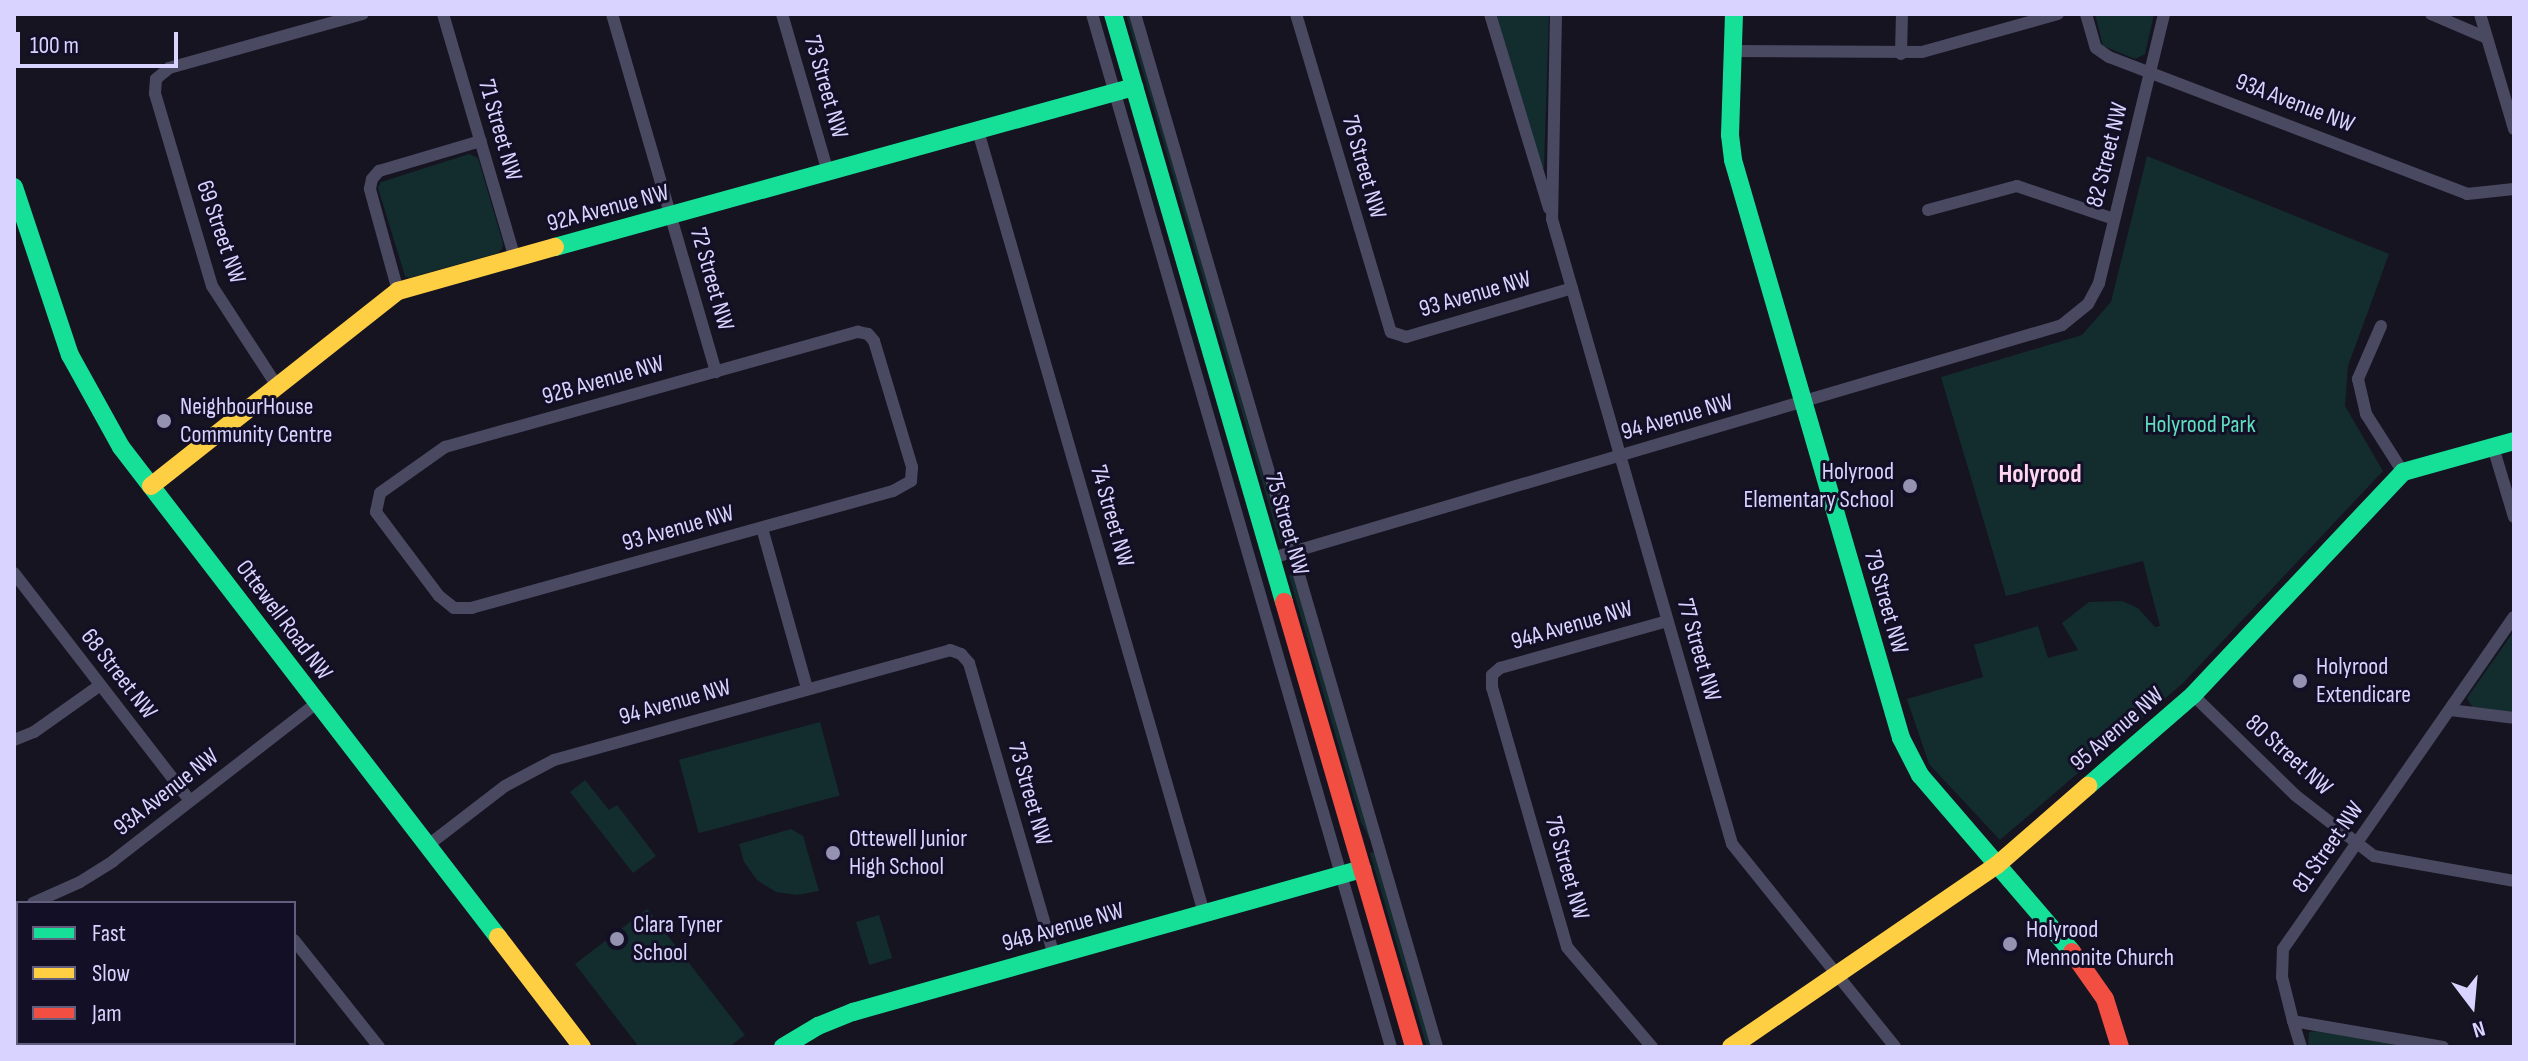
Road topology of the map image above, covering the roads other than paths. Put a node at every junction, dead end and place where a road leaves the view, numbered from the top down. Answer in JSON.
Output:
{"nodes":[{"id":1,"x":363,"y":14,"type":"edge"},
{"id":2,"x":443,"y":14,"type":"edge"},
{"id":3,"x":612,"y":14,"type":"edge"},
{"id":4,"x":782,"y":14,"type":"edge"},
{"id":5,"x":1092,"y":14,"type":"edge"},
{"id":6,"x":1113,"y":14,"type":"edge"},
{"id":7,"x":1135,"y":14,"type":"edge"},
{"id":8,"x":1296,"y":14,"type":"edge"},
{"id":9,"x":1490,"y":14,"type":"edge"},
{"id":10,"x":1556,"y":14,"type":"edge"},
{"id":11,"x":1734,"y":14,"type":"edge"},
{"id":12,"x":1902,"y":14,"type":"edge"},
{"id":13,"x":2058,"y":14,"type":"edge"},
{"id":14,"x":2086,"y":14,"type":"edge"},
{"id":15,"x":2164,"y":14,"type":"edge"},
{"id":16,"x":2431,"y":14,"type":"edge"},
{"id":17,"x":2480,"y":14,"type":"edge"},
{"id":18,"x":2487,"y":38,"type":"junction"},
{"id":19,"x":1733,"y":51,"type":"junction"},
{"id":20,"x":1901,"y":54,"type":"junction"},
{"id":21,"x":2151,"y":71,"type":"junction"},
{"id":22,"x":1134,"y":87,"type":"junction"},
{"id":23,"x":1113,"y":93,"type":"junction"},
{"id":24,"x":2514,"y":129,"type":"edge"},
{"id":25,"x":978,"y":131,"type":"junction"},
{"id":26,"x":481,"y":141,"type":"junction"},
{"id":27,"x":828,"y":172,"type":"junction"},
{"id":28,"x":14,"y":187,"type":"edge"},
{"id":29,"x":2514,"y":189,"type":"edge"},
{"id":30,"x":1928,"y":210,"type":"dead end"},
{"id":31,"x":671,"y":216,"type":"junction"},
{"id":32,"x":1552,"y":219,"type":"junction"},
{"id":33,"x":2114,"y":219,"type":"junction"},
{"id":34,"x":20,"y":227,"type":"edge"},
{"id":35,"x":515,"y":259,"type":"junction"},
{"id":36,"x":1572,"y":288,"type":"junction"},
{"id":37,"x":398,"y":291,"type":"junction"},
{"id":38,"x":2088,"y":304,"type":"joint"},
{"id":39,"x":2381,"y":326,"type":"dead end"},
{"id":40,"x":1391,"y":332,"type":"joint"},
{"id":41,"x":716,"y":372,"type":"junction"},
{"id":42,"x":277,"y":386,"type":"junction"},
{"id":43,"x":1804,"y":403,"type":"junction"},
{"id":44,"x":2514,"y":441,"type":"edge"},
{"id":45,"x":2493,"y":447,"type":"junction"},
{"id":46,"x":1621,"y":456,"type":"junction"},
{"id":47,"x":2403,"y":472,"type":"junction"},
{"id":48,"x":911,"y":481,"type":"joint"},
{"id":49,"x":151,"y":486,"type":"junction"},
{"id":50,"x":2514,"y":517,"type":"edge"},
{"id":51,"x":762,"y":528,"type":"junction"},
{"id":52,"x":1292,"y":552,"type":"junction"},
{"id":53,"x":1272,"y":558,"type":"junction"},
{"id":54,"x":14,"y":573,"type":"edge"},
{"id":55,"x":454,"y":608,"type":"joint"},
{"id":56,"x":2514,"y":617,"type":"edge"},
{"id":57,"x":1667,"y":621,"type":"junction"},
{"id":58,"x":956,"y":651,"type":"joint"},
{"id":59,"x":1492,"y":675,"type":"joint"},
{"id":60,"x":99,"y":686,"type":"junction"},
{"id":61,"x":807,"y":688,"type":"junction"},
{"id":62,"x":2193,"y":695,"type":"junction"},
{"id":63,"x":317,"y":703,"type":"junction"},
{"id":64,"x":2450,"y":710,"type":"junction"},
{"id":65,"x":2514,"y":718,"type":"edge"},
{"id":66,"x":14,"y":740,"type":"edge"},
{"id":67,"x":190,"y":801,"type":"junction"},
{"id":68,"x":2359,"y":843,"type":"junction"},
{"id":69,"x":427,"y":846,"type":"junction"},
{"id":70,"x":1997,"y":865,"type":"junction"},
{"id":71,"x":1362,"y":869,"type":"junction"},
{"id":72,"x":1341,"y":876,"type":"junction"},
{"id":73,"x":2514,"y":881,"type":"edge"},
{"id":74,"x":62,"y":898,"type":"edge"},
{"id":75,"x":1204,"y":913,"type":"junction"},
{"id":76,"x":296,"y":943,"type":"edge"},
{"id":77,"x":1054,"y":955,"type":"junction"},
{"id":78,"x":1836,"y":975,"type":"junction"},
{"id":79,"x":2293,"y":1021,"type":"junction"},
{"id":80,"x":379,"y":1047,"type":"edge"},
{"id":81,"x":582,"y":1047,"type":"edge"},
{"id":82,"x":783,"y":1047,"type":"edge"},
{"id":83,"x":1391,"y":1047,"type":"edge"},
{"id":84,"x":1414,"y":1047,"type":"edge"},
{"id":85,"x":1437,"y":1047,"type":"edge"},
{"id":86,"x":1652,"y":1047,"type":"edge"},
{"id":87,"x":1731,"y":1047,"type":"edge"},
{"id":88,"x":1895,"y":1047,"type":"edge"},
{"id":89,"x":2120,"y":1047,"type":"edge"},
{"id":90,"x":2301,"y":1047,"type":"edge"},
{"id":91,"x":2443,"y":1047,"type":"edge"}],
"edges":[{"from":1,"to":42,"type":"street","name":"69 Street NW"},
{"from":2,"to":26,"type":"street","name":"71 Street NW"},
{"from":3,"to":31,"type":"street","name":"72 Street NW"},
{"from":4,"to":27,"type":"street","name":"73 Street NW"},
{"from":5,"to":23,"type":"street","name":"75 Street NW"},
{"from":6,"to":22,"type":"street","name":"75 Street NW"},
{"from":7,"to":52,"type":"street","name":"75 Street NW"},
{"from":8,"to":40,"type":"street","name":"76 Street NW"},
{"from":9,"to":32,"type":"street","name":"77 Street NW"},
{"from":10,"to":32,"type":"street","name":"77 Street NW"},
{"from":11,"to":19,"type":"street","name":"79 Street NW"},
{"from":12,"to":20,"type":"street"},
{"from":13,"to":20,"type":"street"},
{"from":14,"to":21,"type":"street","name":"93A Avenue NW"},
{"from":15,"to":21,"type":"street","name":"82 Street NW"},
{"from":16,"to":18,"type":"street"},
{"from":17,"to":18,"type":"street"},
{"from":18,"to":24,"type":"street"},
{"from":19,"to":20,"type":"street"},
{"from":19,"to":43,"type":"street","name":"79 Street NW"},
{"from":21,"to":29,"type":"street","name":"93A Avenue NW"},
{"from":21,"to":33,"type":"street","name":"82 Street NW"},
{"from":22,"to":23,"type":"street","name":"92A Avenue NW"},
{"from":22,"to":53,"type":"street","name":"75 Street NW"},
{"from":23,"to":25,"type":"street","name":"92A Avenue NW"},
{"from":23,"to":72,"type":"street","name":"75 Street NW"},
{"from":25,"to":27,"type":"street","name":"92A Avenue NW"},
{"from":25,"to":75,"type":"street","name":"74 Street NW"},
{"from":26,"to":35,"type":"street","name":"71 Street NW"},
{"from":26,"to":37,"type":"street"},
{"from":27,"to":31,"type":"street","name":"92A Avenue NW"},
{"from":28,"to":34,"type":"street","name":"Ottewell Road NW"},
{"from":30,"to":33,"type":"street"},
{"from":31,"to":35,"type":"street","name":"92A Avenue NW"},
{"from":31,"to":41,"type":"street","name":"72 Street NW"},
{"from":32,"to":36,"type":"street","name":"77 Street NW"},
{"from":33,"to":38,"type":"street","name":"82 Street NW"},
{"from":34,"to":49,"type":"street","name":"Ottewell Road NW"},
{"from":35,"to":37,"type":"street","name":"92A Avenue NW"},
{"from":36,"to":40,"type":"street","name":"93 Avenue NW"},
{"from":36,"to":46,"type":"street","name":"77 Street NW"},
{"from":37,"to":42,"type":"street","name":"92A Avenue NW"},
{"from":38,"to":43,"type":"street","name":"94 Avenue NW"},
{"from":39,"to":47,"type":"street"},
{"from":41,"to":48,"type":"street","name":"92B Avenue NW"},
{"from":41,"to":55,"type":"street","name":"92B Avenue NW"},
{"from":42,"to":49,"type":"street","name":"92A Avenue NW"},
{"from":43,"to":46,"type":"street","name":"94 Avenue NW"},
{"from":43,"to":70,"type":"street","name":"79 Street NW"},
{"from":44,"to":45,"type":"street"},
{"from":45,"to":47,"type":"street"},
{"from":45,"to":50,"type":"street"},
{"from":46,"to":52,"type":"street","name":"94 Avenue NW"},
{"from":46,"to":57,"type":"street","name":"77 Street NW"},
{"from":47,"to":62,"type":"street","name":"95 Avenue NW"},
{"from":48,"to":51,"type":"street","name":"93 Avenue NW"},
{"from":49,"to":63,"type":"street","name":"Ottewell Road NW"},
{"from":51,"to":55,"type":"street","name":"93 Avenue NW"},
{"from":51,"to":61,"type":"street"},
{"from":52,"to":53,"type":"street","name":"94 Avenue NW"},
{"from":52,"to":85,"type":"street","name":"75 Street NW"},
{"from":53,"to":71,"type":"street","name":"75 Street NW"},
{"from":54,"to":60,"type":"street","name":"68 Street NW"},
{"from":56,"to":64,"type":"street","name":"81 Street NW"},
{"from":57,"to":59,"type":"street","name":"94A Avenue NW"},
{"from":57,"to":78,"type":"street","name":"77 Street NW"},
{"from":58,"to":61,"type":"street","name":"94 Avenue NW"},
{"from":58,"to":77,"type":"street","name":"73 Street NW"},
{"from":59,"to":86,"type":"street","name":"76 Street NW"},
{"from":60,"to":66,"type":"street"},
{"from":60,"to":67,"type":"street","name":"68 Street NW"},
{"from":61,"to":69,"type":"street","name":"94 Avenue NW"},
{"from":62,"to":68,"type":"street","name":"80 Street NW"},
{"from":62,"to":70,"type":"street","name":"95 Avenue NW"},
{"from":63,"to":67,"type":"street","name":"93A Avenue NW"},
{"from":63,"to":69,"type":"street","name":"Ottewell Road NW"},
{"from":64,"to":65,"type":"street"},
{"from":64,"to":68,"type":"street","name":"81 Street NW"},
{"from":67,"to":74,"type":"street","name":"93A Avenue NW"},
{"from":68,"to":73,"type":"street","name":"80 Street NW"},
{"from":68,"to":79,"type":"street","name":"81 Street NW"},
{"from":69,"to":81,"type":"street","name":"Ottewell Road NW"},
{"from":70,"to":78,"type":"street","name":"95 Avenue NW"},
{"from":70,"to":89,"type":"street","name":"79 Street NW"},
{"from":71,"to":72,"type":"street","name":"94B Avenue NW"},
{"from":71,"to":84,"type":"street","name":"75 Street NW"},
{"from":72,"to":75,"type":"street","name":"94B Avenue NW"},
{"from":72,"to":83,"type":"street","name":"75 Street NW"},
{"from":75,"to":77,"type":"street","name":"94B Avenue NW"},
{"from":76,"to":80,"type":"street"},
{"from":77,"to":82,"type":"street","name":"94B Avenue NW"},
{"from":78,"to":87,"type":"street","name":"95 Avenue NW"},
{"from":78,"to":88,"type":"street","name":"77 Street NW"},
{"from":79,"to":90,"type":"street","name":"81 Street NW"},
{"from":79,"to":91,"type":"street"}]}
